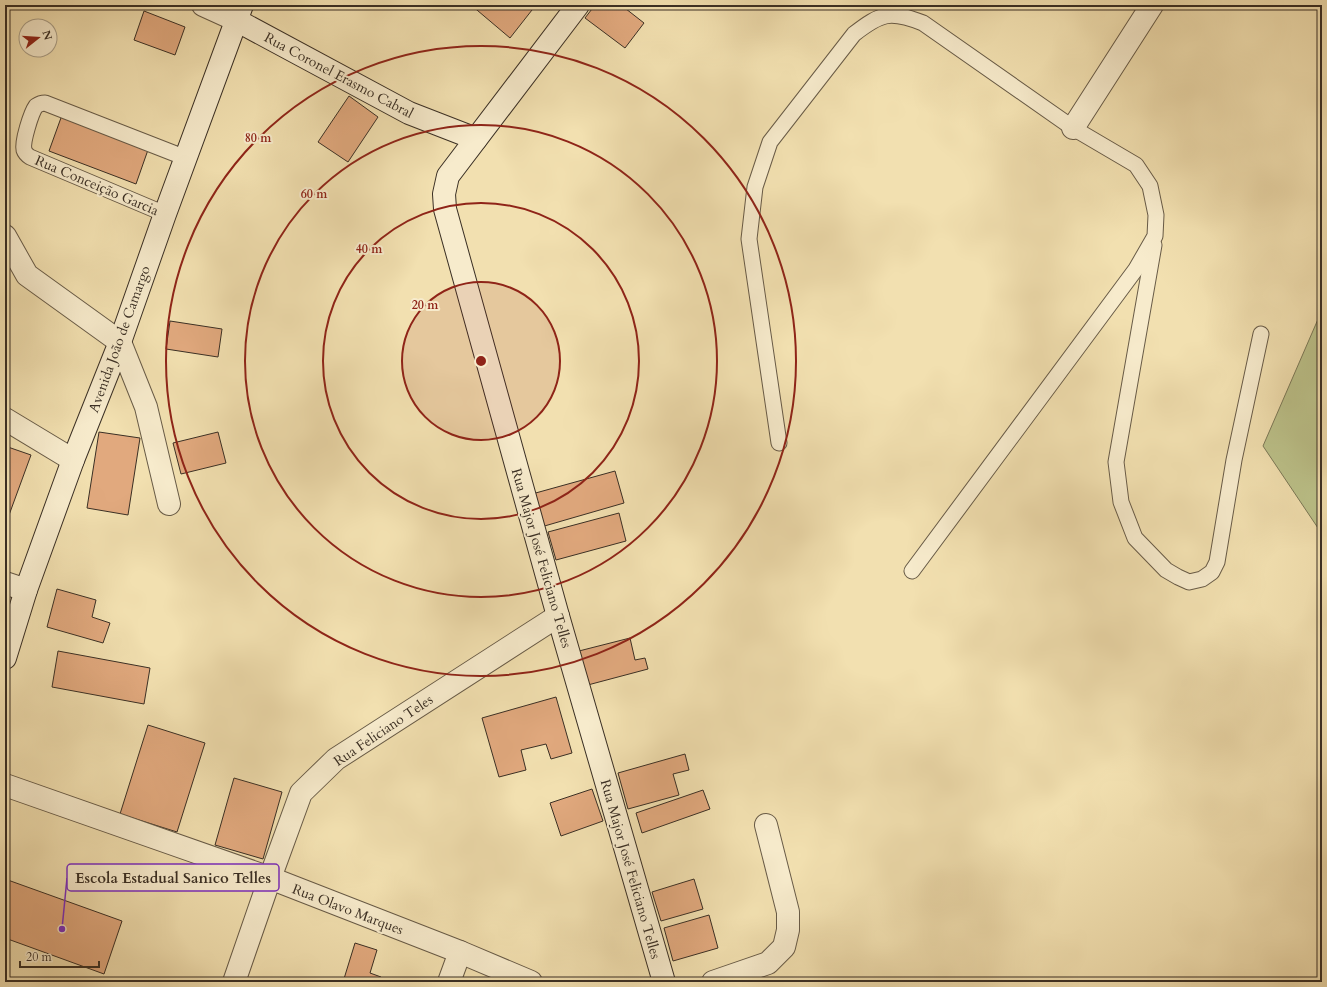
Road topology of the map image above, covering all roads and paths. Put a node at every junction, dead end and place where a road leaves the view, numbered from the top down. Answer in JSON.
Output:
{"nodes":[{"id":1,"x":203,"y":5,"type":"edge"},
{"id":2,"x":578,"y":5,"type":"edge"},
{"id":3,"x":1152,"y":5,"type":"edge"},
{"id":4,"x":239,"y":13,"type":"edge"},
{"id":5,"x":1073,"y":128,"type":"junction"},
{"id":6,"x":476,"y":139,"type":"junction"},
{"id":7,"x":186,"y":158,"type":"junction"},
{"id":8,"x":165,"y":214,"type":"junction"},
{"id":9,"x":5,"y":236,"type":"edge"},
{"id":10,"x":1155,"y":236,"type":"junction"},
{"id":11,"x":5,"y":259,"type":"edge"},
{"id":12,"x":27,"y":275,"type":"junction"},
{"id":13,"x":1261,"y":334,"type":"dead end"},
{"id":14,"x":120,"y":342,"type":"junction"},
{"id":15,"x":5,"y":418,"type":"edge"},
{"id":16,"x":779,"y":443,"type":"dead end"},
{"id":17,"x":73,"y":460,"type":"junction"},
{"id":18,"x":169,"y":504,"type":"dead end"},
{"id":19,"x":912,"y":571,"type":"dead end"},
{"id":20,"x":5,"y":583,"type":"edge"},
{"id":21,"x":26,"y":590,"type":"junction"},
{"id":22,"x":558,"y":616,"type":"junction"},
{"id":23,"x":5,"y":658,"type":"edge"},
{"id":24,"x":5,"y":785,"type":"edge"},
{"id":25,"x":766,"y":825,"type":"dead end"},
{"id":26,"x":270,"y":878,"type":"junction"},
{"id":27,"x":460,"y":952,"type":"junction"},
{"id":28,"x":234,"y":982,"type":"edge"},
{"id":29,"x":449,"y":982,"type":"edge"},
{"id":30,"x":531,"y":982,"type":"edge"},
{"id":31,"x":664,"y":982,"type":"edge"},
{"id":32,"x":713,"y":982,"type":"edge"}],
"edges":[{"from":1,"to":4,"type":"main road","name":"Rua Coronel Erasmo Cabral"},
{"from":2,"to":6,"type":"main road","name":"Rua Major José Feliciano Telles"},
{"from":3,"to":5,"type":"main road"},
{"from":4,"to":6,"type":"main road","name":"Rua Coronel Erasmo Cabral"},
{"from":4,"to":7,"type":"main road","name":"Avenida João de Camargo"},
{"from":5,"to":10,"type":"lane"},
{"from":5,"to":16,"type":"lane"},
{"from":6,"to":22,"type":"main road","name":"Rua Major José Feliciano Telles"},
{"from":7,"to":8,"type":"main road","name":"Avenida João de Camargo"},
{"from":7,"to":8,"type":"lane","name":"Rua Conceição Garcia"},
{"from":8,"to":14,"type":"main road","name":"Avenida João de Camargo"},
{"from":9,"to":12,"type":"main road"},
{"from":10,"to":13,"type":"lane"},
{"from":10,"to":19,"type":"lane"},
{"from":11,"to":12,"type":"main road"},
{"from":12,"to":14,"type":"main road"},
{"from":14,"to":17,"type":"main road","name":"Avenida João de Camargo"},
{"from":14,"to":18,"type":"main road"},
{"from":15,"to":17,"type":"main road"},
{"from":17,"to":21,"type":"main road","name":"Avenida João de Camargo"},
{"from":20,"to":21,"type":"main road"},
{"from":21,"to":23,"type":"main road","name":"Avenida João de Camargo"},
{"from":22,"to":26,"type":"main road","name":"Rua Feliciano Teles"},
{"from":22,"to":31,"type":"main road","name":"Rua Major José Feliciano Telles"},
{"from":24,"to":26,"type":"main road","name":"Rua Olavo Marques"},
{"from":25,"to":32,"type":"main road"},
{"from":26,"to":27,"type":"main road","name":"Rua Olavo Marques"},
{"from":26,"to":28,"type":"main road","name":"Rua Feliciano Teles"},
{"from":27,"to":29,"type":"main road"},
{"from":27,"to":30,"type":"main road","name":"Rua Olavo Marques"}]}
